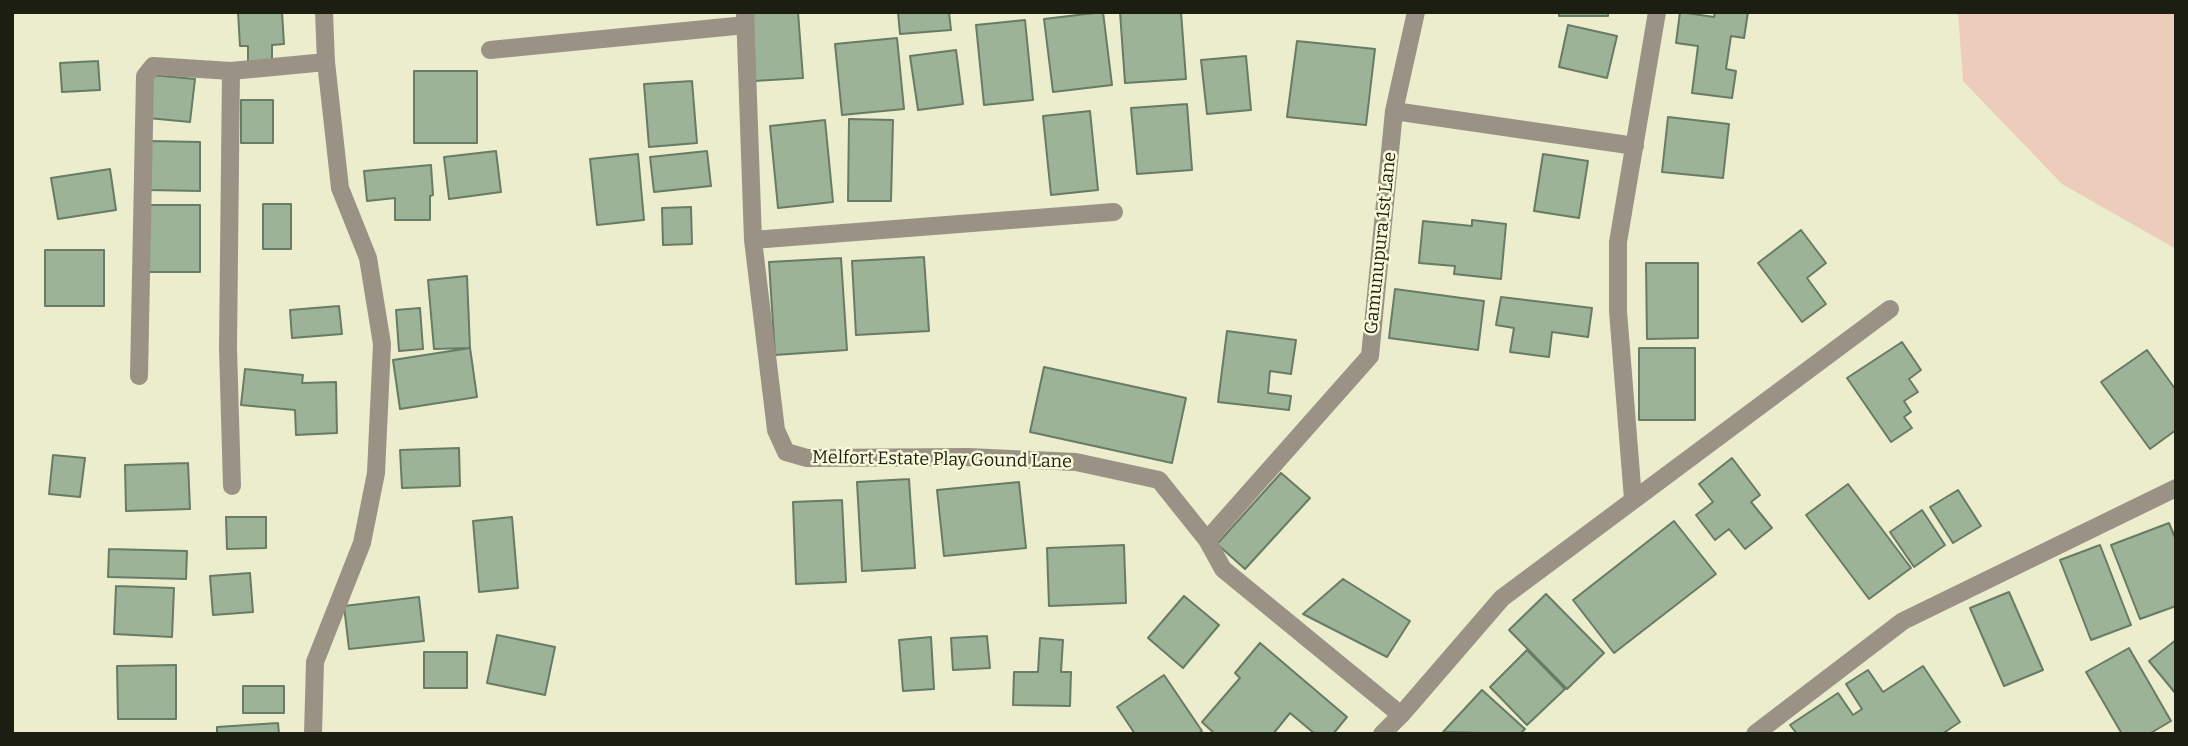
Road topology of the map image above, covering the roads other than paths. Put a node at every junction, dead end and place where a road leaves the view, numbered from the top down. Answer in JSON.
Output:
{"nodes":[{"id":1,"x":324,"y":12,"type":"edge"},
{"id":2,"x":1416,"y":12,"type":"edge"},
{"id":3,"x":1657,"y":12,"type":"edge"},
{"id":4,"x":746,"y":19,"type":"edge"},
{"id":5,"x":490,"y":50,"type":"dead end"},
{"id":6,"x":326,"y":62,"type":"junction"},
{"id":7,"x":230,"y":71,"type":"junction"},
{"id":8,"x":1394,"y":111,"type":"junction"},
{"id":9,"x":1634,"y":146,"type":"junction"},
{"id":10,"x":1114,"y":212,"type":"dead end"},
{"id":11,"x":753,"y":240,"type":"junction"},
{"id":12,"x":1889,"y":309,"type":"dead end"},
{"id":13,"x":139,"y":376,"type":"dead end"},
{"id":14,"x":232,"y":486,"type":"dead end"},
{"id":15,"x":2176,"y":488,"type":"edge"},
{"id":16,"x":1633,"y":499,"type":"junction"},
{"id":17,"x":1206,"y":540,"type":"junction"},
{"id":18,"x":1401,"y":715,"type":"junction"},
{"id":19,"x":313,"y":734,"type":"edge"},
{"id":20,"x":1382,"y":734,"type":"edge"},
{"id":21,"x":1755,"y":734,"type":"edge"}],
"edges":[{"from":1,"to":6,"type":"street"},
{"from":2,"to":8,"type":"street","name":"Gamunupura 1st Lane"},
{"from":3,"to":9,"type":"street"},
{"from":4,"to":5,"type":"street"},
{"from":4,"to":11,"type":"street","name":"Melfort Estate Play Gound Lane"},
{"from":6,"to":7,"type":"street"},
{"from":6,"to":19,"type":"street"},
{"from":7,"to":13,"type":"street"},
{"from":7,"to":14,"type":"street"},
{"from":8,"to":9,"type":"street"},
{"from":8,"to":17,"type":"street","name":"Gamunupura 1st Lane"},
{"from":9,"to":16,"type":"street"},
{"from":10,"to":11,"type":"street"},
{"from":11,"to":17,"type":"street","name":"Melfort Estate Play Gound Lane"},
{"from":12,"to":16,"type":"street"},
{"from":15,"to":21,"type":"street"},
{"from":16,"to":18,"type":"street"},
{"from":17,"to":18,"type":"street","name":"Melfort Estate Play Gound Lane"},
{"from":18,"to":20,"type":"street"}]}
